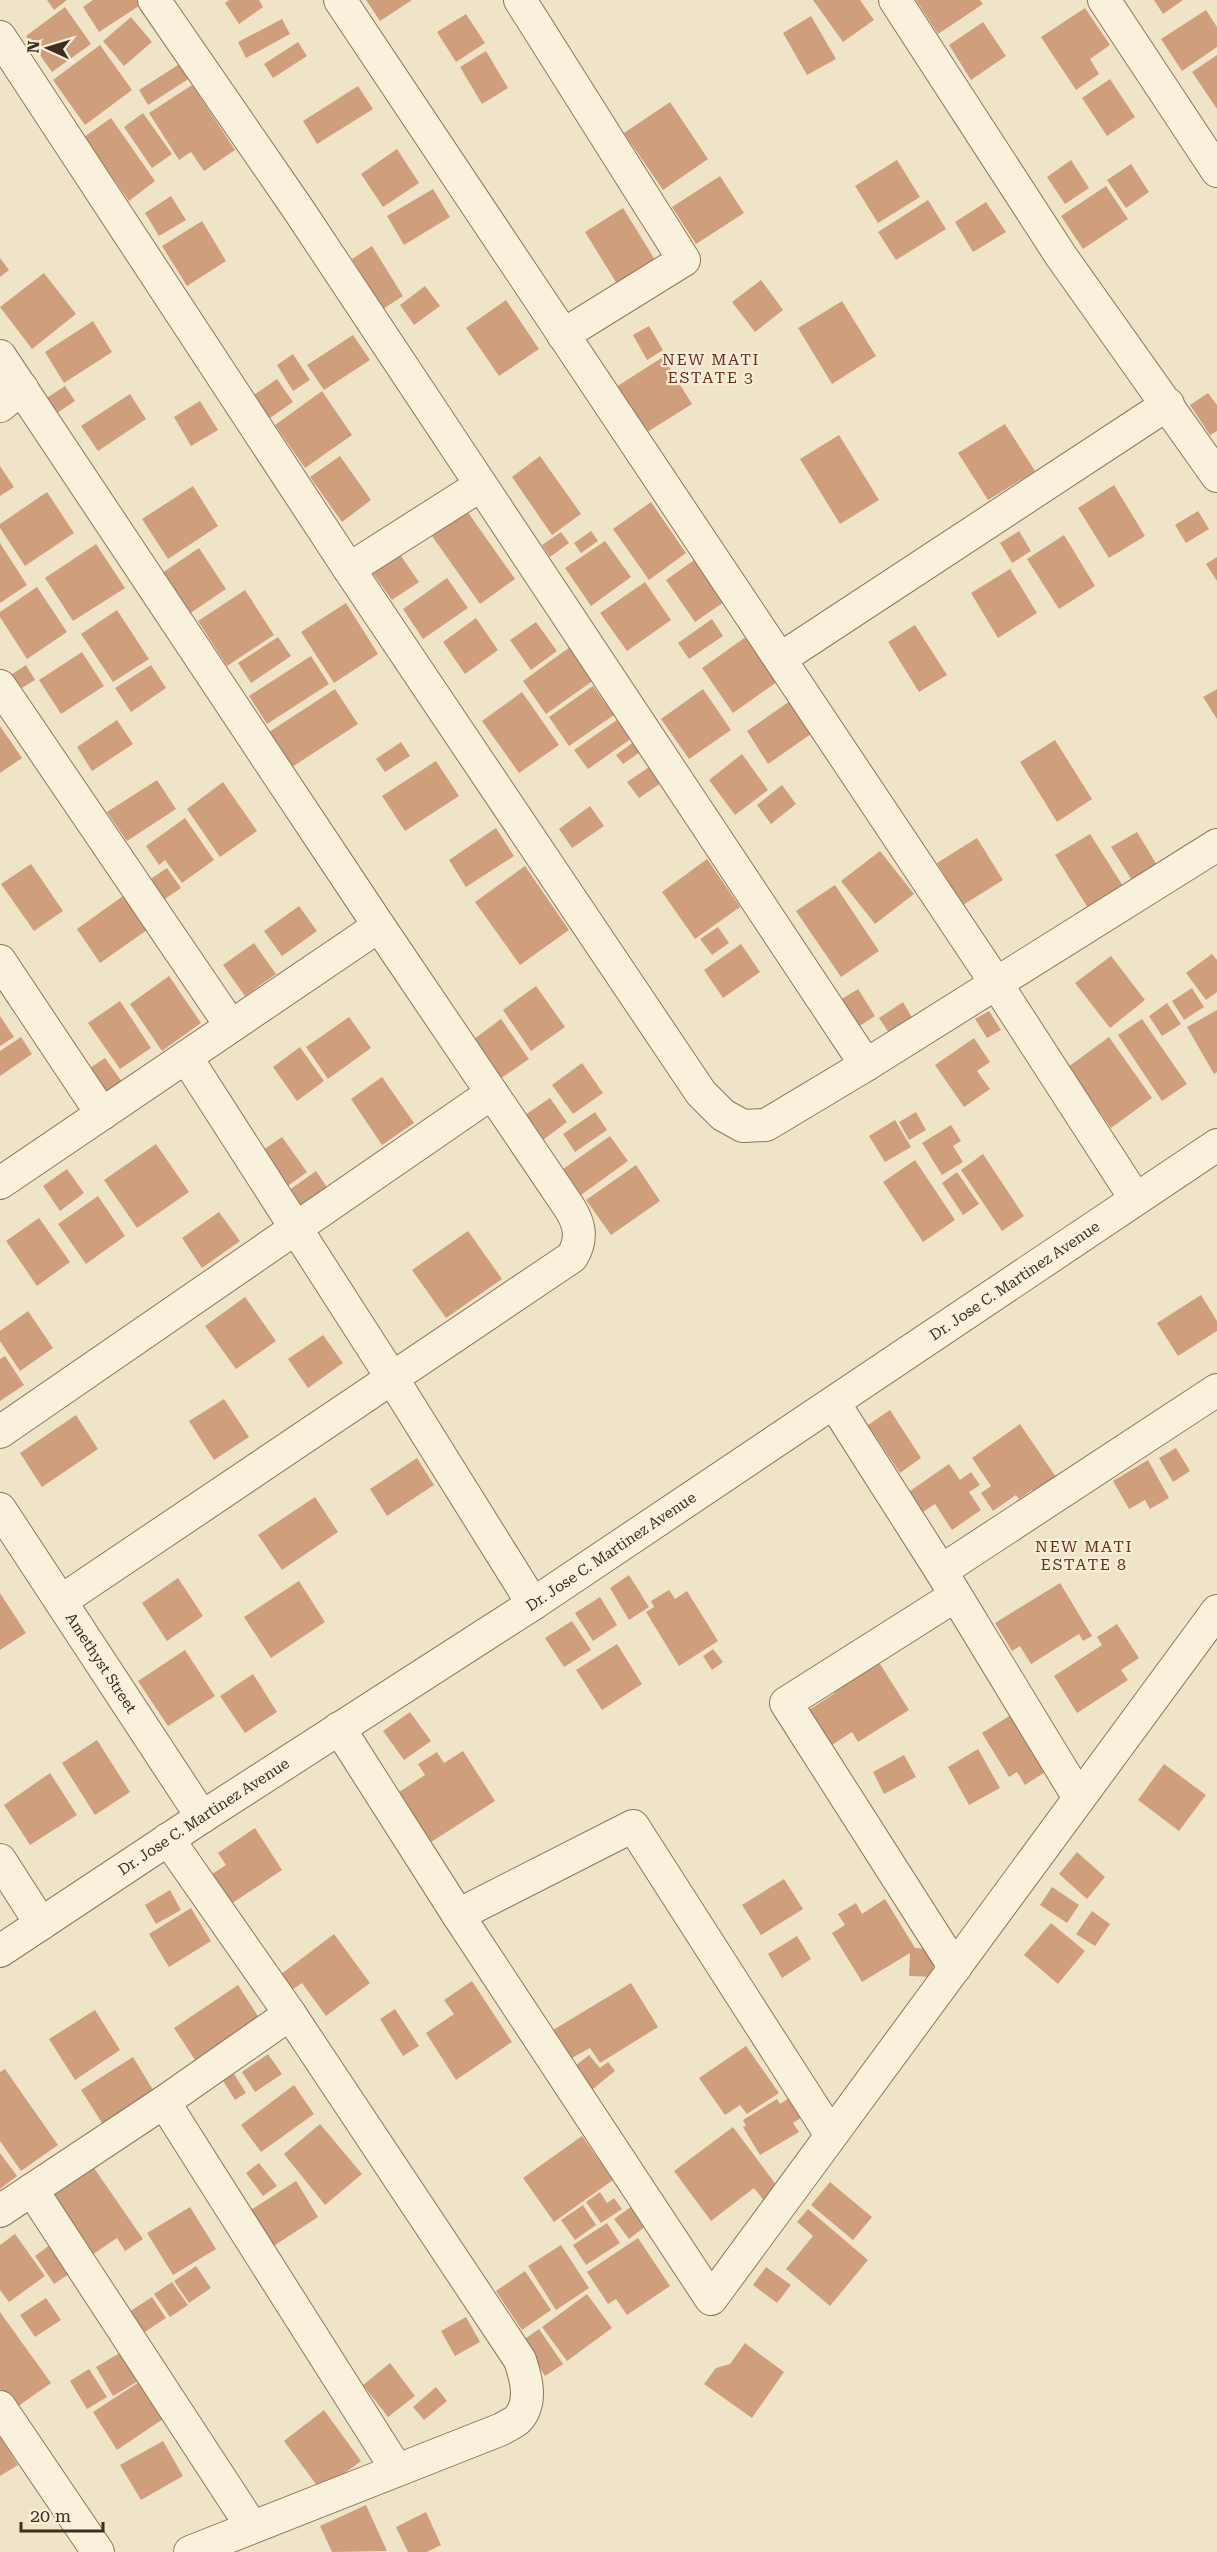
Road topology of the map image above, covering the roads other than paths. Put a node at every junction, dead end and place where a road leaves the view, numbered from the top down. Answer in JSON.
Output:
{"nodes":[{"id":1,"x":154,"y":0,"type":"edge"},
{"id":2,"x":340,"y":0,"type":"edge"},
{"id":3,"x":520,"y":0,"type":"edge"},
{"id":4,"x":895,"y":0,"type":"edge"},
{"id":5,"x":1104,"y":0,"type":"edge"},
{"id":6,"x":0,"y":37,"type":"edge"},
{"id":7,"x":1217,"y":171,"type":"edge"},
{"id":8,"x":563,"y":335,"type":"junction"},
{"id":9,"x":0,"y":356,"type":"edge"},
{"id":10,"x":11,"y":397,"type":"edge"},
{"id":11,"x":1168,"y":404,"type":"junction"},
{"id":12,"x":1217,"y":476,"type":"edge"},
{"id":13,"x":481,"y":484,"type":"junction"},
{"id":14,"x":348,"y":569,"type":"junction"},
{"id":15,"x":780,"y":659,"type":"junction"},
{"id":16,"x":0,"y":686,"type":"edge"},
{"id":17,"x":1217,"y":845,"type":"edge"},
{"id":18,"x":379,"y":926,"type":"junction"},
{"id":19,"x":0,"y":961,"type":"edge"},
{"id":20,"x":996,"y":983,"type":"junction"},
{"id":21,"x":231,"y":1026,"type":"junction"},
{"id":22,"x":186,"y":1057,"type":"junction"},
{"id":23,"x":866,"y":1065,"type":"junction"},
{"id":24,"x":492,"y":1094,"type":"junction"},
{"id":25,"x":102,"y":1114,"type":"junction"},
{"id":26,"x":1217,"y":1145,"type":"edge"},
{"id":27,"x":0,"y":1183,"type":"edge"},
{"id":28,"x":1135,"y":1198,"type":"junction"},
{"id":29,"x":296,"y":1228,"type":"junction"},
{"id":30,"x":392,"y":1378,"type":"junction"},
{"id":31,"x":1217,"y":1390,"type":"edge"},
{"id":32,"x":834,"y":1404,"type":"junction"},
{"id":33,"x":0,"y":1432,"type":"edge"},
{"id":34,"x":0,"y":1509,"type":"edge"},
{"id":35,"x":948,"y":1584,"type":"junction"},
{"id":36,"x":61,"y":1600,"type":"junction"},
{"id":37,"x":532,"y":1604,"type":"junction"},
{"id":38,"x":1217,"y":1611,"type":"edge"},
{"id":39,"x":339,"y":1728,"type":"junction"},
{"id":40,"x":1079,"y":1798,"type":"junction"},
{"id":41,"x":202,"y":1817,"type":"junction"},
{"id":42,"x":168,"y":1839,"type":"junction"},
{"id":43,"x":0,"y":1860,"type":"edge"},
{"id":44,"x":458,"y":1915,"type":"junction"},
{"id":45,"x":41,"y":1924,"type":"junction"},
{"id":46,"x":0,"y":1951,"type":"edge"},
{"id":47,"x":955,"y":1968,"type":"junction"},
{"id":48,"x":290,"y":2014,"type":"junction"},
{"id":49,"x":164,"y":2102,"type":"junction"},
{"id":50,"x":831,"y":2135,"type":"junction"},
{"id":51,"x":32,"y":2190,"type":"junction"},
{"id":52,"x":0,"y":2211,"type":"edge"},
{"id":53,"x":0,"y":2407,"type":"edge"},
{"id":54,"x":397,"y":2470,"type":"junction"},
{"id":55,"x":252,"y":2528,"type":"junction"},
{"id":56,"x":98,"y":2552,"type":"edge"},
{"id":57,"x":190,"y":2552,"type":"edge"}],
"edges":[{"from":1,"to":13,"type":"street"},
{"from":2,"to":8,"type":"street"},
{"from":3,"to":8,"type":"street"},
{"from":4,"to":11,"type":"street"},
{"from":5,"to":7,"type":"street"},
{"from":6,"to":14,"type":"street"},
{"from":8,"to":15,"type":"street"},
{"from":9,"to":10,"type":"street"},
{"from":10,"to":18,"type":"street"},
{"from":11,"to":12,"type":"street"},
{"from":11,"to":15,"type":"street"},
{"from":13,"to":14,"type":"street"},
{"from":13,"to":23,"type":"street"},
{"from":14,"to":23,"type":"street"},
{"from":15,"to":20,"type":"street"},
{"from":16,"to":21,"type":"street"},
{"from":17,"to":20,"type":"street"},
{"from":18,"to":21,"type":"street"},
{"from":18,"to":24,"type":"street"},
{"from":19,"to":25,"type":"street"},
{"from":20,"to":23,"type":"street"},
{"from":20,"to":28,"type":"street"},
{"from":21,"to":22,"type":"street"},
{"from":22,"to":25,"type":"street"},
{"from":22,"to":29,"type":"street"},
{"from":24,"to":29,"type":"street"},
{"from":24,"to":30,"type":"street"},
{"from":25,"to":27,"type":"street"},
{"from":26,"to":28,"type":"street","name":"Dr. Jose C. Martinez Avenue"},
{"from":28,"to":32,"type":"street","name":"Dr. Jose C. Martinez Avenue"},
{"from":29,"to":30,"type":"street"},
{"from":29,"to":33,"type":"street"},
{"from":30,"to":36,"type":"street"},
{"from":30,"to":37,"type":"street"},
{"from":31,"to":35,"type":"street"},
{"from":32,"to":35,"type":"street"},
{"from":32,"to":37,"type":"street","name":"Dr. Jose C. Martinez Avenue"},
{"from":34,"to":36,"type":"street","name":"Amethyst Street"},
{"from":35,"to":40,"type":"street"},
{"from":35,"to":47,"type":"street"},
{"from":36,"to":41,"type":"street","name":"Amethyst Street"},
{"from":37,"to":39,"type":"street","name":"Dr. Jose C. Martinez Avenue"},
{"from":38,"to":40,"type":"street"},
{"from":39,"to":41,"type":"street","name":"Dr. Jose C. Martinez Avenue"},
{"from":39,"to":44,"type":"street"},
{"from":40,"to":47,"type":"street"},
{"from":41,"to":42,"type":"street","name":"Dr. Jose C. Martinez Avenue"},
{"from":42,"to":45,"type":"street","name":"Dr. Jose C. Martinez Avenue"},
{"from":42,"to":48,"type":"street"},
{"from":43,"to":45,"type":"street"},
{"from":44,"to":50,"type":"street"},
{"from":44,"to":50,"type":"street"},
{"from":45,"to":46,"type":"street","name":"Dr. Jose C. Martinez Avenue"},
{"from":47,"to":50,"type":"street"},
{"from":48,"to":49,"type":"street"},
{"from":48,"to":54,"type":"street"},
{"from":49,"to":51,"type":"street"},
{"from":49,"to":54,"type":"street"},
{"from":51,"to":52,"type":"street"},
{"from":51,"to":55,"type":"street"},
{"from":53,"to":56,"type":"street"},
{"from":54,"to":55,"type":"street"},
{"from":55,"to":57,"type":"street"}]}
